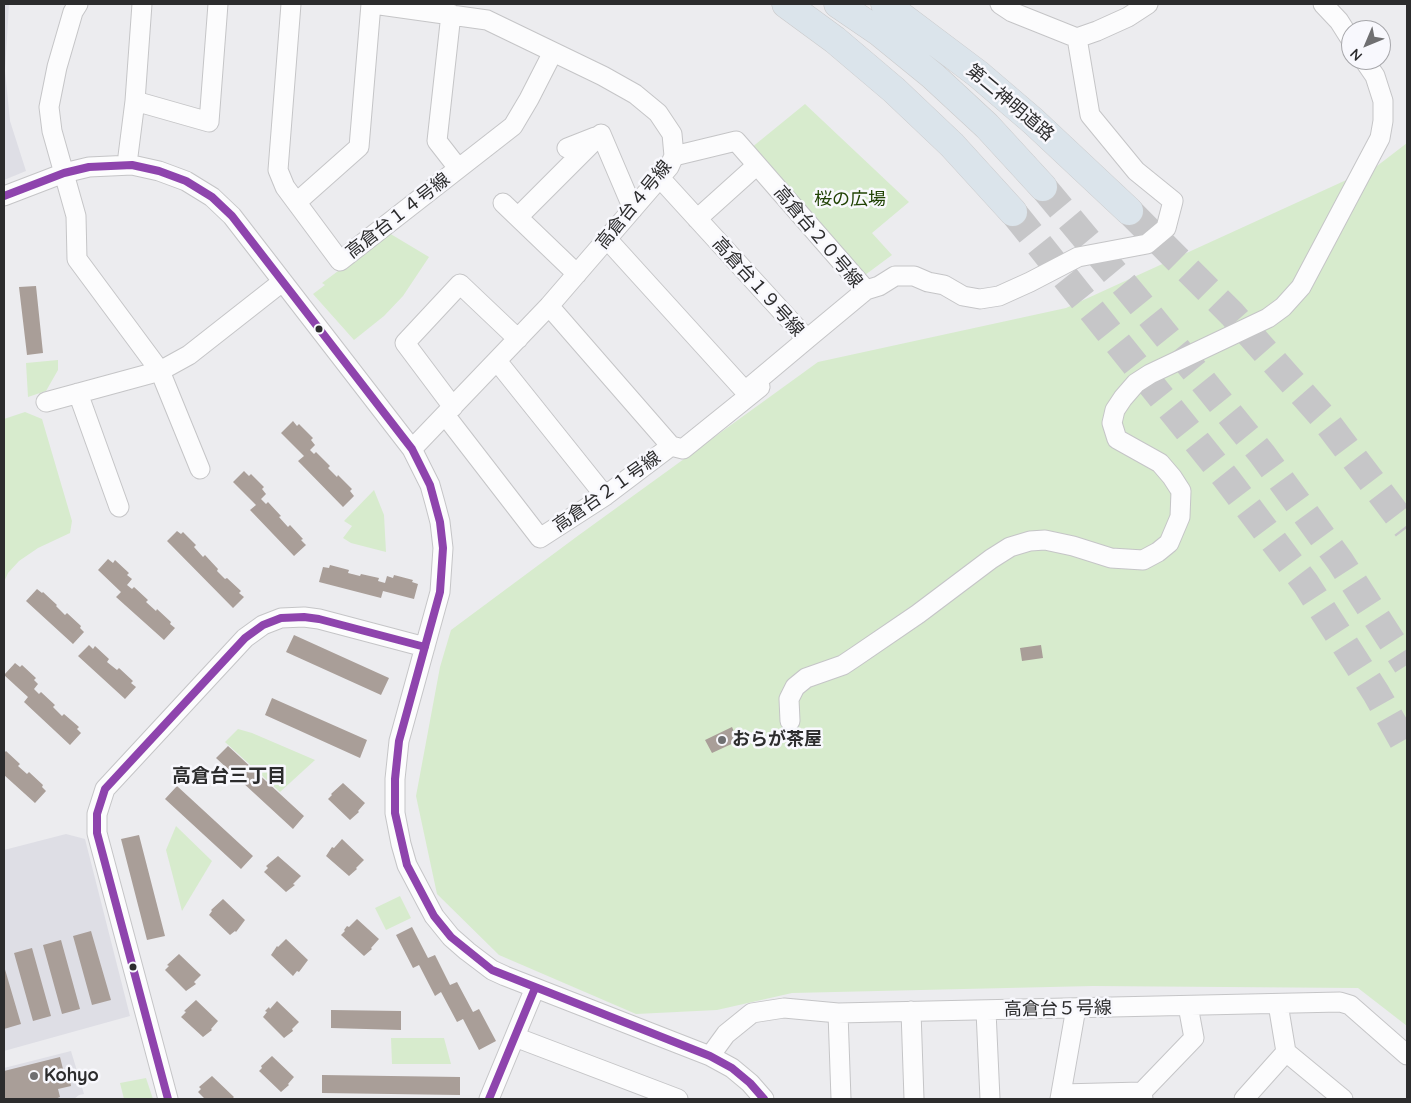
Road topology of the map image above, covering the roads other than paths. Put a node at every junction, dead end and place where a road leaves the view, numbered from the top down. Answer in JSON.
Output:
{"nodes":[{"id":1,"x":78,"y":4,"type":"edge"},
{"id":2,"x":142,"y":4,"type":"edge"},
{"id":3,"x":218,"y":4,"type":"edge"},
{"id":4,"x":291,"y":4,"type":"edge"},
{"id":5,"x":372,"y":4,"type":"edge"},
{"id":6,"x":776,"y":4,"type":"edge"},
{"id":7,"x":786,"y":4,"type":"edge"},
{"id":8,"x":838,"y":4,"type":"edge"},
{"id":9,"x":885,"y":4,"type":"edge"},
{"id":10,"x":1000,"y":4,"type":"edge"},
{"id":11,"x":1148,"y":4,"type":"edge"},
{"id":12,"x":1323,"y":4,"type":"edge"},
{"id":13,"x":451,"y":14,"type":"junction"},
{"id":14,"x":1341,"y":24,"type":"edge"},
{"id":15,"x":1077,"y":38,"type":"junction"},
{"id":16,"x":835,"y":40,"type":"junction"},
{"id":17,"x":553,"y":52,"type":"junction"},
{"id":18,"x":1371,"y":70,"type":"edge"},
{"id":19,"x":135,"y":101,"type":"junction"},
{"id":20,"x":601,"y":134,"type":"junction"},
{"id":21,"x":567,"y":148,"type":"dead end"},
{"id":22,"x":128,"y":156,"type":"dead end"},
{"id":23,"x":674,"y":156,"type":"junction"},
{"id":24,"x":757,"y":165,"type":"junction"},
{"id":25,"x":458,"y":168,"type":"junction"},
{"id":26,"x":61,"y":174,"type":"junction"},
{"id":27,"x":660,"y":178,"type":"junction"},
{"id":28,"x":1043,"y":187,"type":"tunnel mouth"},
{"id":29,"x":4,"y":196,"type":"edge"},
{"id":30,"x":297,"y":202,"type":"junction"},
{"id":31,"x":503,"y":203,"type":"dead end"},
{"id":32,"x":633,"y":209,"type":"junction"},
{"id":33,"x":1129,"y":211,"type":"tunnel mouth"},
{"id":34,"x":1013,"y":212,"type":"tunnel mouth"},
{"id":35,"x":518,"y":217,"type":"junction"},
{"id":36,"x":697,"y":219,"type":"junction"},
{"id":37,"x":607,"y":239,"type":"junction"},
{"id":38,"x":577,"y":274,"type":"junction"},
{"id":39,"x":282,"y":282,"type":"junction"},
{"id":40,"x":866,"y":290,"type":"junction"},
{"id":41,"x":549,"y":306,"type":"junction"},
{"id":42,"x":518,"y":339,"type":"junction"},
{"id":43,"x":807,"y":339,"type":"junction"},
{"id":44,"x":497,"y":361,"type":"junction"},
{"id":45,"x":160,"y":371,"type":"junction"},
{"id":46,"x":764,"y":375,"type":"junction"},
{"id":47,"x":78,"y":393,"type":"junction"},
{"id":48,"x":46,"y":402,"type":"dead end"},
{"id":49,"x":449,"y":411,"type":"junction"},
{"id":50,"x":672,"y":446,"type":"junction"},
{"id":51,"x":412,"y":449,"type":"junction"},
{"id":52,"x":200,"y":469,"type":"dead end"},
{"id":53,"x":605,"y":496,"type":"junction"},
{"id":54,"x":119,"y":507,"type":"dead end"},
{"id":55,"x":425,"y":647,"type":"junction"},
{"id":56,"x":790,"y":721,"type":"dead end"},
{"id":57,"x":535,"y":988,"type":"junction"},
{"id":58,"x":1278,"y":1004,"type":"junction"},
{"id":59,"x":1188,"y":1006,"type":"junction"},
{"id":60,"x":1076,"y":1008,"type":"junction"},
{"id":61,"x":986,"y":1010,"type":"junction"},
{"id":62,"x":910,"y":1012,"type":"junction"},
{"id":63,"x":838,"y":1013,"type":"junction"},
{"id":64,"x":515,"y":1037,"type":"junction"},
{"id":65,"x":1286,"y":1052,"type":"junction"},
{"id":66,"x":1407,"y":1055,"type":"edge"},
{"id":67,"x":710,"y":1056,"type":"junction"},
{"id":68,"x":1142,"y":1096,"type":"edge"},
{"id":69,"x":1061,"y":1097,"type":"edge"},
{"id":70,"x":168,"y":1099,"type":"edge"},
{"id":71,"x":489,"y":1099,"type":"edge"},
{"id":72,"x":678,"y":1099,"type":"edge"},
{"id":73,"x":764,"y":1099,"type":"edge"},
{"id":74,"x":841,"y":1099,"type":"edge"},
{"id":75,"x":914,"y":1099,"type":"edge"},
{"id":76,"x":990,"y":1099,"type":"edge"},
{"id":77,"x":1244,"y":1099,"type":"edge"},
{"id":78,"x":1343,"y":1099,"type":"edge"}],
"edges":[{"from":1,"to":26,"type":"street"},
{"from":2,"to":19,"type":"street"},
{"from":3,"to":19,"type":"street"},
{"from":4,"to":30,"type":"street","name":"高倉台１４号線"},
{"from":5,"to":13,"type":"street","name":"高倉台４号線"},
{"from":5,"to":30,"type":"street"},
{"from":6,"to":16,"type":"highway"},
{"from":7,"to":16,"type":"highway"},
{"from":8,"to":28,"type":"highway","name":"第二神明道路"},
{"from":9,"to":33,"type":"highway","name":"第二神明道路"},
{"from":10,"to":15,"type":"street"},
{"from":11,"to":15,"type":"street"},
{"from":12,"to":14,"type":"street"},
{"from":13,"to":17,"type":"street","name":"高倉台４号線"},
{"from":13,"to":25,"type":"street"},
{"from":15,"to":40,"type":"street"},
{"from":16,"to":34,"type":"highway"},
{"from":17,"to":23,"type":"street","name":"高倉台４号線"},
{"from":17,"to":25,"type":"street","name":"高倉台１４号線"},
{"from":18,"to":56,"type":"street"},
{"from":19,"to":22,"type":"street"},
{"from":20,"to":21,"type":"street"},
{"from":20,"to":32,"type":"street"},
{"from":20,"to":35,"type":"street"},
{"from":23,"to":24,"type":"street","name":"高倉台２０号線"},
{"from":23,"to":27,"type":"street","name":"高倉台４号線"},
{"from":24,"to":36,"type":"street"},
{"from":24,"to":40,"type":"street","name":"高倉台２０号線"},
{"from":25,"to":30,"type":"street","name":"高倉台１４号線"},
{"from":26,"to":29,"type":"street"},
{"from":26,"to":39,"type":"street"},
{"from":26,"to":45,"type":"street"},
{"from":27,"to":32,"type":"street","name":"高倉台４号線"},
{"from":27,"to":36,"type":"street","name":"高倉台１９号線"},
{"from":31,"to":35,"type":"street"},
{"from":32,"to":37,"type":"street","name":"高倉台４号線"},
{"from":35,"to":38,"type":"street"},
{"from":36,"to":43,"type":"street","name":"高倉台１９号線"},
{"from":37,"to":38,"type":"street","name":"高倉台４号線"},
{"from":37,"to":46,"type":"street","name":"高倉台１９号線"},
{"from":38,"to":41,"type":"street","name":"高倉台４号線"},
{"from":39,"to":45,"type":"street"},
{"from":39,"to":51,"type":"street"},
{"from":40,"to":43,"type":"street","name":"高倉台２０号線"},
{"from":41,"to":42,"type":"street","name":"高倉台４号線"},
{"from":41,"to":50,"type":"street","name":"高倉台２１号線"},
{"from":42,"to":44,"type":"street","name":"高倉台４号線"},
{"from":42,"to":49,"type":"street"},
{"from":43,"to":46,"type":"street","name":"高倉台１９号線"},
{"from":44,"to":49,"type":"street","name":"高倉台４号線"},
{"from":44,"to":53,"type":"street"},
{"from":45,"to":47,"type":"street"},
{"from":45,"to":52,"type":"street"},
{"from":46,"to":50,"type":"street"},
{"from":47,"to":48,"type":"street"},
{"from":47,"to":54,"type":"street"},
{"from":49,"to":51,"type":"street","name":"高倉台４号線"},
{"from":49,"to":53,"type":"street","name":"高倉台２１号線"},
{"from":50,"to":53,"type":"street","name":"高倉台２１号線"},
{"from":51,"to":55,"type":"street"},
{"from":55,"to":57,"type":"street"},
{"from":55,"to":70,"type":"street"},
{"from":57,"to":64,"type":"street"},
{"from":57,"to":67,"type":"street"},
{"from":58,"to":59,"type":"street","name":"高倉台５号線"},
{"from":58,"to":65,"type":"street"},
{"from":58,"to":66,"type":"street","name":"高倉台５号線"},
{"from":59,"to":60,"type":"street","name":"高倉台５号線"},
{"from":59,"to":68,"type":"street"},
{"from":60,"to":61,"type":"street","name":"高倉台５号線"},
{"from":60,"to":69,"type":"street"},
{"from":61,"to":62,"type":"street","name":"高倉台５号線"},
{"from":61,"to":76,"type":"street"},
{"from":62,"to":63,"type":"street","name":"高倉台５号線"},
{"from":62,"to":75,"type":"street"},
{"from":63,"to":67,"type":"street","name":"高倉台５号線"},
{"from":63,"to":74,"type":"street"},
{"from":64,"to":71,"type":"street"},
{"from":64,"to":72,"type":"street"},
{"from":65,"to":77,"type":"street"},
{"from":65,"to":78,"type":"street"},
{"from":67,"to":73,"type":"street"},
{"from":68,"to":69,"type":"street"}]}
